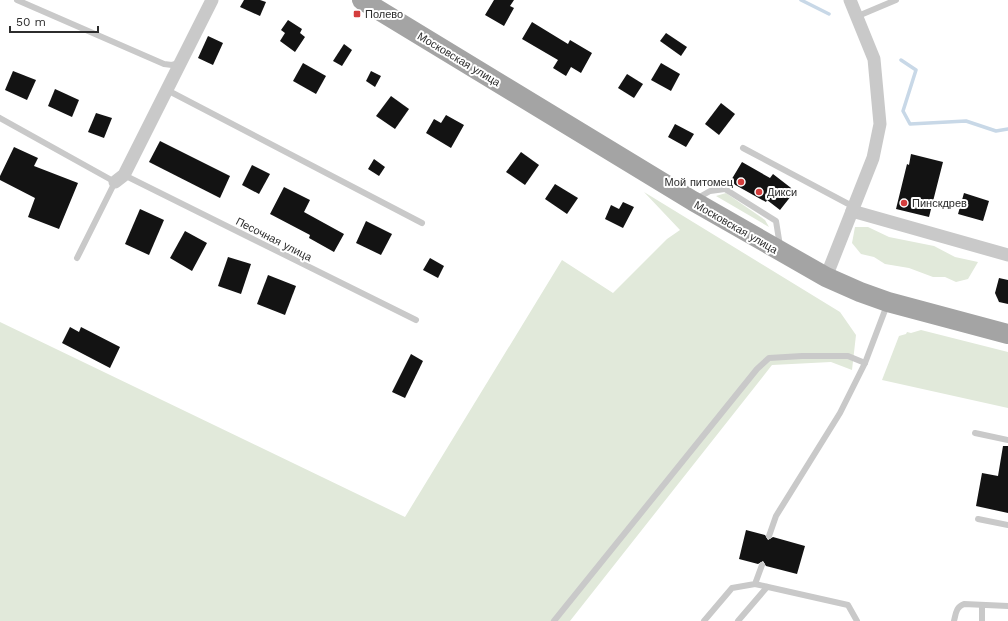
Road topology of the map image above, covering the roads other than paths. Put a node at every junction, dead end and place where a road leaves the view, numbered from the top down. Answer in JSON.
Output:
{"nodes":[{"id":1,"x":17,"y":0,"type":"edge"},
{"id":2,"x":212,"y":0,"type":"edge"},
{"id":3,"x":362,"y":0,"type":"edge"},
{"id":4,"x":850,"y":0,"type":"edge"},
{"id":5,"x":896,"y":0,"type":"edge"},
{"id":6,"x":858,"y":16,"type":"junction"},
{"id":7,"x":180,"y":63,"type":"junction"},
{"id":8,"x":167,"y":90,"type":"junction"},
{"id":9,"x":0,"y":118,"type":"edge"},
{"id":10,"x":743,"y":148,"type":"dead end"},
{"id":11,"x":120,"y":178,"type":"junction"},
{"id":12,"x":693,"y":201,"type":"junction"},
{"id":13,"x":853,"y":209,"type":"junction"},
{"id":14,"x":422,"y":223,"type":"dead end"},
{"id":15,"x":782,"y":253,"type":"junction"},
{"id":16,"x":1008,"y":255,"type":"edge"},
{"id":17,"x":77,"y":258,"type":"dead end"},
{"id":18,"x":826,"y":277,"type":"junction"},
{"id":19,"x":888,"y":302,"type":"junction"},
{"id":20,"x":416,"y":320,"type":"dead end"},
{"id":21,"x":1008,"y":334,"type":"edge"},
{"id":22,"x":865,"y":363,"type":"junction"},
{"id":23,"x":975,"y":433,"type":"dead end"},
{"id":24,"x":1008,"y":440,"type":"edge"},
{"id":25,"x":978,"y":519,"type":"dead end"},
{"id":26,"x":1008,"y":525,"type":"edge"},
{"id":27,"x":769,"y":536,"type":"dead end"},
{"id":28,"x":762,"y":565,"type":"dead end"},
{"id":29,"x":755,"y":584,"type":"junction"},
{"id":30,"x":767,"y":587,"type":"junction"},
{"id":31,"x":982,"y":605,"type":"junction"},
{"id":32,"x":1008,"y":606,"type":"edge"},
{"id":33,"x":554,"y":621,"type":"edge"},
{"id":34,"x":704,"y":621,"type":"edge"},
{"id":35,"x":738,"y":621,"type":"edge"},
{"id":36,"x":857,"y":621,"type":"edge"},
{"id":37,"x":954,"y":621,"type":"edge"},
{"id":38,"x":982,"y":621,"type":"edge"}],
"edges":[{"from":1,"to":7,"type":"lane"},
{"from":2,"to":7,"type":"street"},
{"from":3,"to":12,"type":"main road","name":"Московская улица"},
{"from":4,"to":6,"type":"street"},
{"from":5,"to":6,"type":"lane"},
{"from":6,"to":13,"type":"street"},
{"from":7,"to":8,"type":"street"},
{"from":8,"to":11,"type":"street"},
{"from":8,"to":14,"type":"lane"},
{"from":9,"to":11,"type":"lane","name":"Песочная улица"},
{"from":10,"to":13,"type":"lane"},
{"from":11,"to":17,"type":"lane"},
{"from":11,"to":20,"type":"lane","name":"Песочная улица"},
{"from":12,"to":15,"type":"main road","name":"Московская улица"},
{"from":12,"to":15,"type":"lane"},
{"from":13,"to":16,"type":"street"},
{"from":13,"to":18,"type":"street"},
{"from":15,"to":18,"type":"main road","name":"Московская улица"},
{"from":18,"to":19,"type":"main road","name":"Московская улица"},
{"from":19,"to":21,"type":"main road","name":"Московская улица"},
{"from":19,"to":22,"type":"lane"},
{"from":22,"to":27,"type":"lane"},
{"from":22,"to":33,"type":"lane"},
{"from":23,"to":24,"type":"lane"},
{"from":25,"to":26,"type":"lane"},
{"from":28,"to":29,"type":"lane"},
{"from":29,"to":30,"type":"lane"},
{"from":29,"to":34,"type":"lane"},
{"from":30,"to":35,"type":"lane"},
{"from":30,"to":36,"type":"lane"},
{"from":31,"to":32,"type":"lane"},
{"from":31,"to":37,"type":"lane"},
{"from":31,"to":38,"type":"lane"}]}
